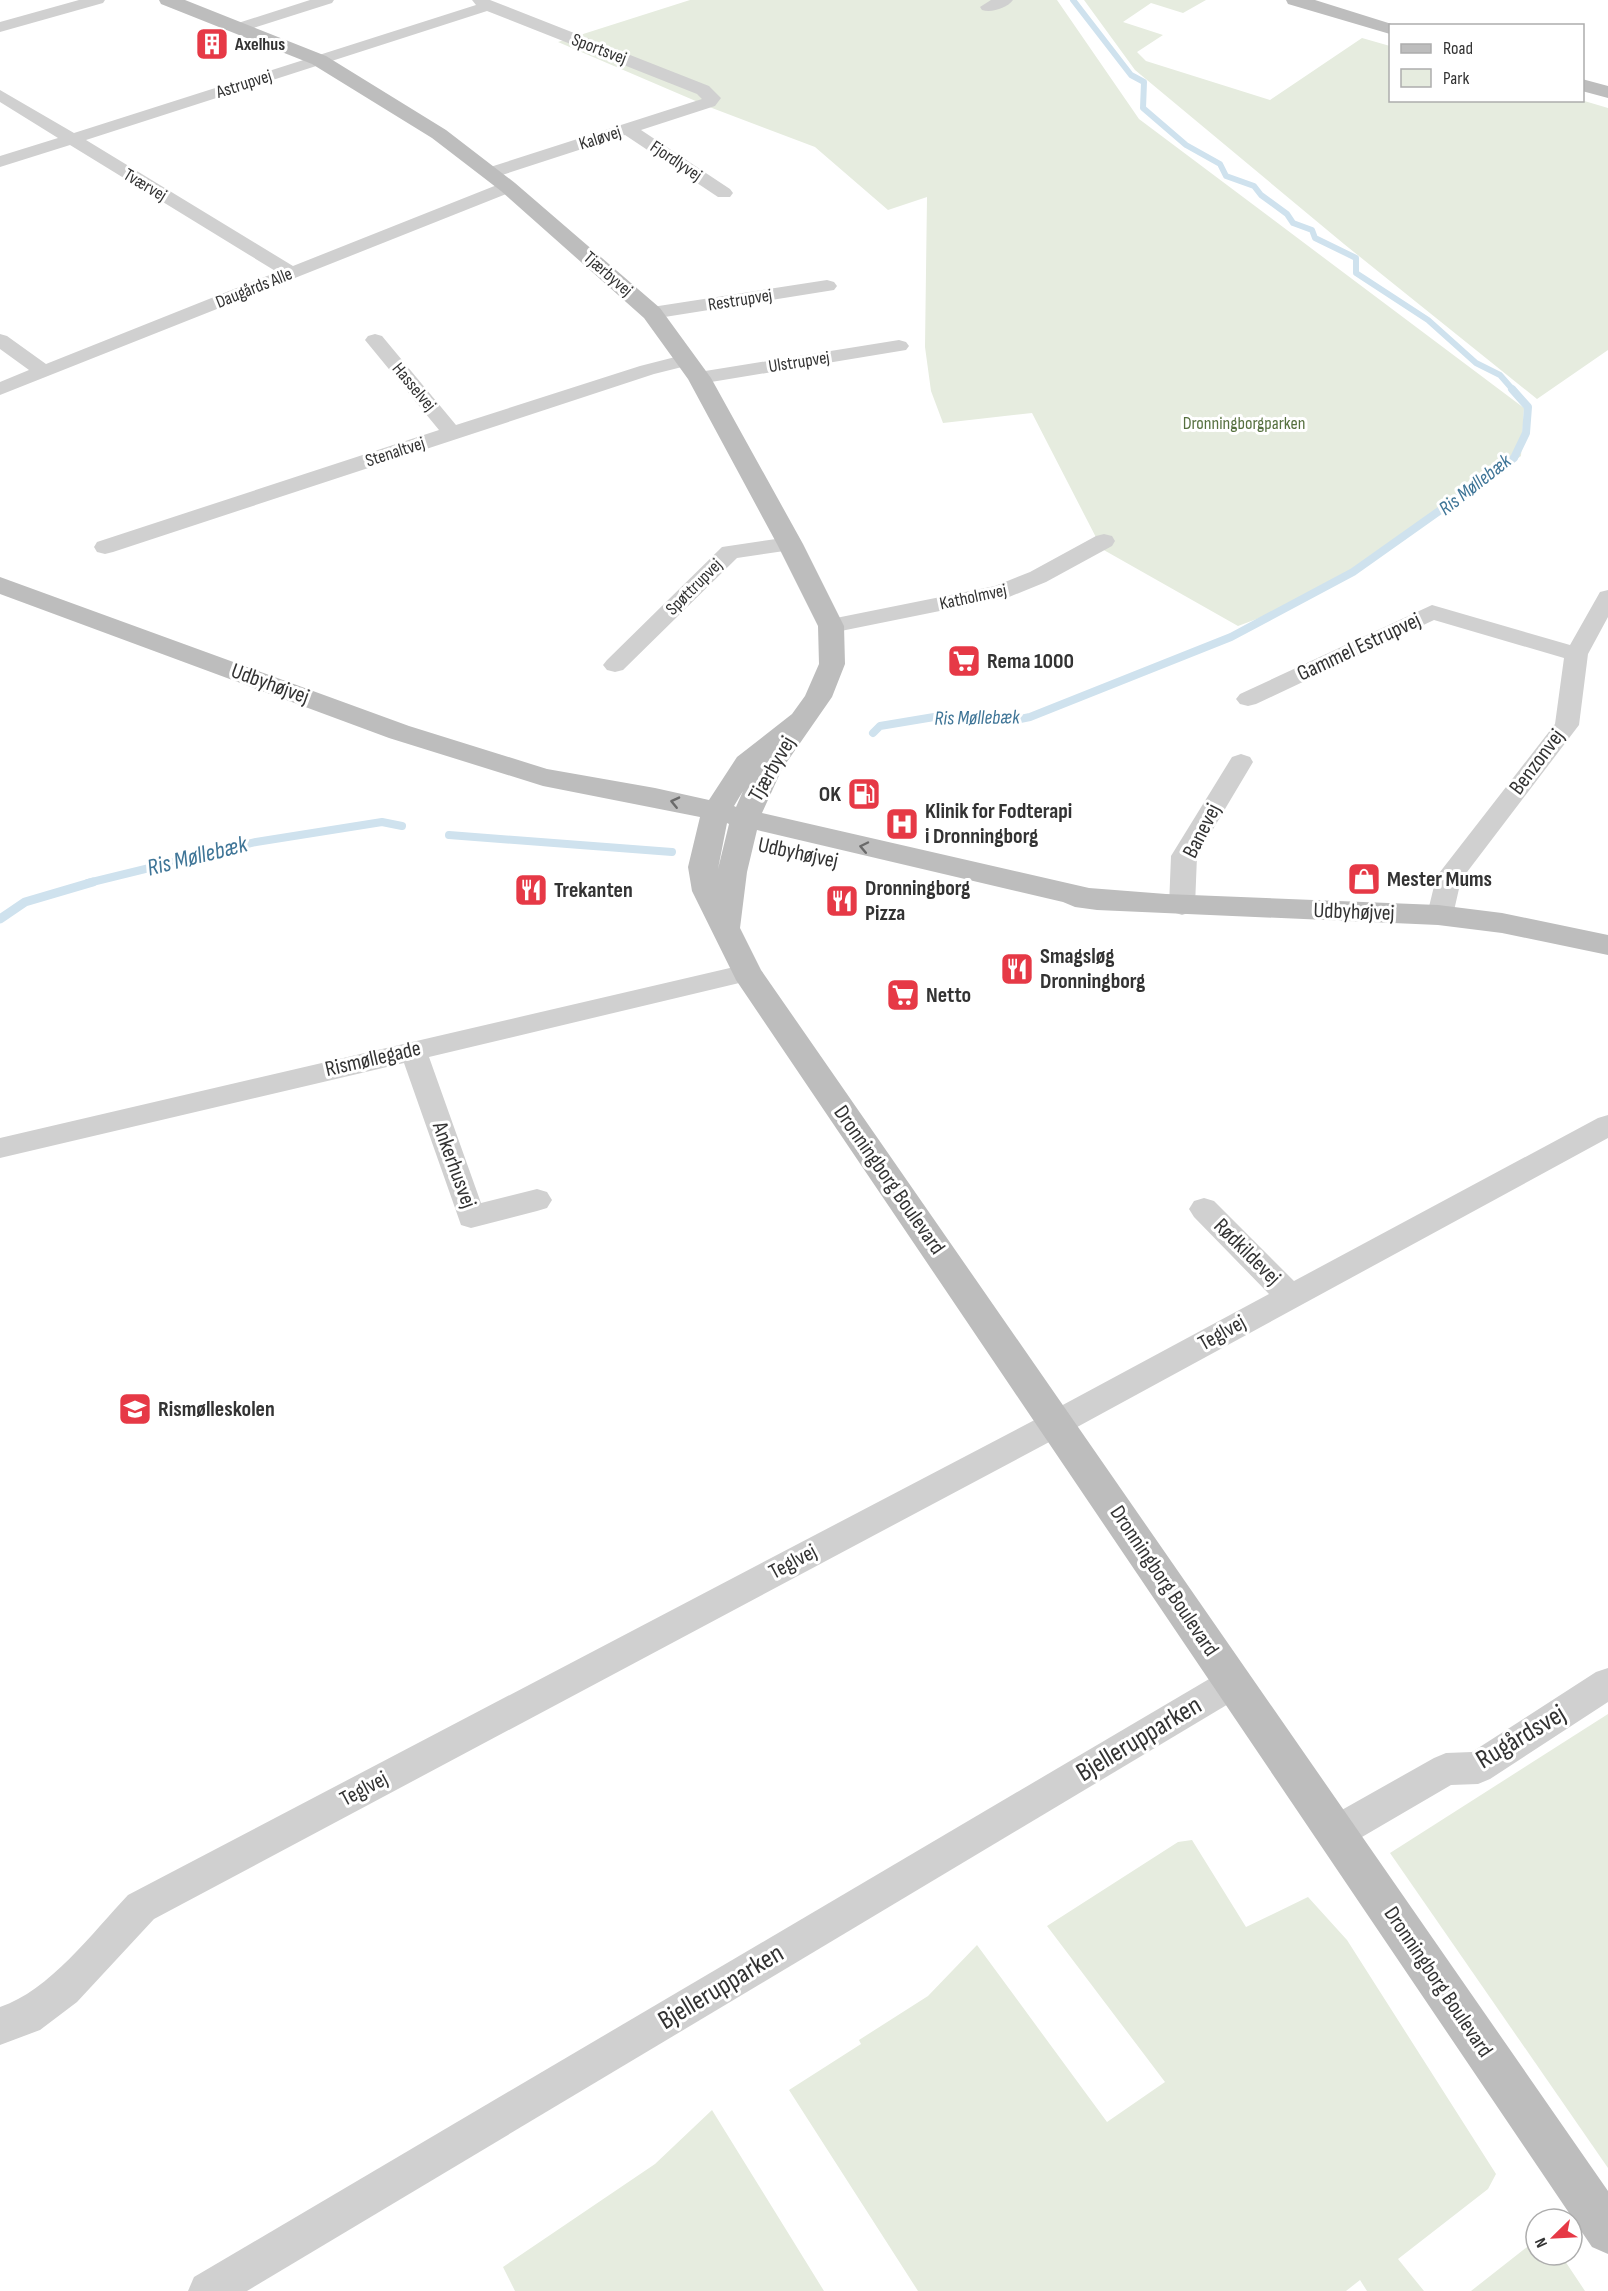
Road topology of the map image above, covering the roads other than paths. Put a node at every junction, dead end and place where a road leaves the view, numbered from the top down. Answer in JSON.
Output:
{"nodes":[{"id":1,"x":97,"y":0,"type":"edge"},
{"id":2,"x":168,"y":0,"type":"edge"},
{"id":3,"x":326,"y":0,"type":"edge"},
{"id":4,"x":1005,"y":0,"type":"edge"},
{"id":5,"x":1295,"y":0,"type":"edge"},
{"id":6,"x":484,"y":3,"type":"edge"},
{"id":7,"x":988,"y":7,"type":"dead end"},
{"id":8,"x":0,"y":27,"type":"edge"},
{"id":9,"x":241,"y":27,"type":"junction"},
{"id":10,"x":1389,"y":28,"type":"edge"},
{"id":11,"x":319,"y":60,"type":"junction"},
{"id":12,"x":1584,"y":86,"type":"edge"},
{"id":13,"x":1608,"y":92,"type":"edge"},
{"id":14,"x":0,"y":95,"type":"edge"},
{"id":15,"x":709,"y":102,"type":"joint"},
{"id":16,"x":628,"y":129,"type":"junction"},
{"id":17,"x":70,"y":139,"type":"junction"},
{"id":18,"x":0,"y":162,"type":"edge"},
{"id":19,"x":490,"y":173,"type":"junction"},
{"id":20,"x":508,"y":187,"type":"junction"},
{"id":21,"x":724,"y":193,"type":"dead end"},
{"id":22,"x":291,"y":273,"type":"junction"},
{"id":23,"x":827,"y":286,"type":"dead end"},
{"id":24,"x":652,"y":313,"type":"junction"},
{"id":25,"x":0,"y":340,"type":"edge"},
{"id":26,"x":375,"y":340,"type":"dead end"},
{"id":27,"x":899,"y":346,"type":"dead end"},
{"id":28,"x":687,"y":360,"type":"junction"},
{"id":29,"x":44,"y":372,"type":"junction"},
{"id":30,"x":699,"y":378,"type":"junction"},
{"id":31,"x":0,"y":389,"type":"edge"},
{"id":32,"x":452,"y":433,"type":"junction"},
{"id":33,"x":1104,"y":541,"type":"dead end"},
{"id":34,"x":790,"y":544,"type":"junction"},
{"id":35,"x":105,"y":547,"type":"dead end"},
{"id":36,"x":0,"y":585,"type":"edge"},
{"id":37,"x":1608,"y":597,"type":"edge"},
{"id":38,"x":831,"y":626,"type":"junction"},
{"id":39,"x":1576,"y":654,"type":"junction"},
{"id":40,"x":615,"y":665,"type":"dead end"},
{"id":41,"x":1248,"y":699,"type":"dead end"},
{"id":42,"x":801,"y":720,"type":"junction"},
{"id":43,"x":1241,"y":762,"type":"dead end"},
{"id":44,"x":713,"y":822,"type":"junction"},
{"id":45,"x":742,"y":829,"type":"junction"},
{"id":46,"x":1182,"y":906,"type":"junction"},
{"id":47,"x":1440,"y":915,"type":"junction"},
{"id":48,"x":726,"y":927,"type":"junction"},
{"id":49,"x":1608,"y":945,"type":"edge"},
{"id":50,"x":747,"y":973,"type":"junction"},
{"id":51,"x":412,"y":1050,"type":"junction"},
{"id":52,"x":1608,"y":1125,"type":"edge"},
{"id":53,"x":0,"y":1148,"type":"edge"},
{"id":54,"x":537,"y":1200,"type":"dead end"},
{"id":55,"x":1204,"y":1209,"type":"dead end"},
{"id":56,"x":1290,"y":1296,"type":"junction"},
{"id":57,"x":1057,"y":1423,"type":"junction"},
{"id":58,"x":1233,"y":1683,"type":"junction"},
{"id":59,"x":1608,"y":1683,"type":"edge"},
{"id":60,"x":1337,"y":1832,"type":"junction"},
{"id":61,"x":0,"y":2026,"type":"edge"},
{"id":62,"x":1608,"y":2231,"type":"edge"},
{"id":63,"x":208,"y":2291,"type":"edge"}],
"edges":[{"from":1,"to":8,"type":"street"},
{"from":2,"to":9,"type":"street","name":"Tjærbyvej"},
{"from":3,"to":9,"type":"street"},
{"from":4,"to":7,"type":"street"},
{"from":5,"to":10,"type":"street"},
{"from":6,"to":11,"type":"street","name":"Astrupvej"},
{"from":6,"to":15,"type":"street","name":"Sportsvej"},
{"from":9,"to":11,"type":"street","name":"Tjærbyvej"},
{"from":11,"to":17,"type":"street","name":"Astrupvej"},
{"from":11,"to":19,"type":"street","name":"Tjærbyvej"},
{"from":12,"to":13,"type":"street"},
{"from":14,"to":17,"type":"street","name":"Tværvej"},
{"from":15,"to":16,"type":"street","name":"Kaløvej"},
{"from":16,"to":19,"type":"street","name":"Kaløvej"},
{"from":16,"to":21,"type":"street","name":"Fjordlyvej"},
{"from":17,"to":18,"type":"street","name":"Astrupvej"},
{"from":17,"to":22,"type":"street","name":"Tværvej"},
{"from":19,"to":20,"type":"street","name":"Tjærbyvej"},
{"from":20,"to":22,"type":"street","name":"Daugårds Alle"},
{"from":20,"to":24,"type":"street","name":"Tjærbyvej"},
{"from":22,"to":29,"type":"street","name":"Daugårds Alle"},
{"from":23,"to":24,"type":"street","name":"Restrupvej"},
{"from":24,"to":28,"type":"street","name":"Tjærbyvej"},
{"from":25,"to":29,"type":"street"},
{"from":26,"to":32,"type":"street","name":"Hasselvej"},
{"from":27,"to":30,"type":"street","name":"Ulstrupvej"},
{"from":28,"to":30,"type":"street","name":"Tjærbyvej"},
{"from":28,"to":32,"type":"street","name":"Stenaltvej"},
{"from":29,"to":31,"type":"street","name":"Daugårds Alle"},
{"from":30,"to":34,"type":"street","name":"Tjærbyvej"},
{"from":32,"to":35,"type":"street","name":"Stenaltvej"},
{"from":33,"to":38,"type":"street","name":"Katholmvej"},
{"from":34,"to":38,"type":"street","name":"Tjærbyvej"},
{"from":34,"to":40,"type":"street","name":"Spøttrupvej"},
{"from":36,"to":44,"type":"street","name":"Udbyhøjvej"},
{"from":37,"to":39,"type":"street","name":"Benzonvej"},
{"from":38,"to":42,"type":"street","name":"Tjærbyvej"},
{"from":39,"to":41,"type":"street","name":"Gammel Estrupvej"},
{"from":39,"to":47,"type":"street","name":"Benzonvej"},
{"from":42,"to":44,"type":"street","name":"Tjærbyvej"},
{"from":42,"to":45,"type":"street","name":"Tjærbyvej"},
{"from":43,"to":46,"type":"street","name":"Banevej"},
{"from":44,"to":45,"type":"street","name":"Udbyhøjvej"},
{"from":44,"to":48,"type":"street","name":"Dronningborg Boulevard"},
{"from":45,"to":46,"type":"street","name":"Udbyhøjvej"},
{"from":45,"to":48,"type":"street"},
{"from":46,"to":47,"type":"street","name":"Udbyhøjvej"},
{"from":47,"to":49,"type":"street","name":"Udbyhøjvej"},
{"from":48,"to":50,"type":"street","name":"Dronningborg Boulevard"},
{"from":50,"to":51,"type":"street","name":"Rismøllegade"},
{"from":50,"to":57,"type":"street","name":"Dronningborg Boulevard"},
{"from":51,"to":53,"type":"street","name":"Rismøllegade"},
{"from":51,"to":54,"type":"street","name":"Ankerhusvej"},
{"from":52,"to":56,"type":"street","name":"Teglvej"},
{"from":55,"to":56,"type":"street","name":"Rødkildevej"},
{"from":56,"to":57,"type":"street","name":"Teglvej"},
{"from":57,"to":58,"type":"street","name":"Dronningborg Boulevard"},
{"from":57,"to":61,"type":"street","name":"Teglvej"},
{"from":58,"to":60,"type":"street","name":"Dronningborg Boulevard"},
{"from":58,"to":63,"type":"street","name":"Bjellerupparken"},
{"from":59,"to":60,"type":"street","name":"Rugårdsvej"},
{"from":60,"to":62,"type":"street","name":"Dronningborg Boulevard"}]}
